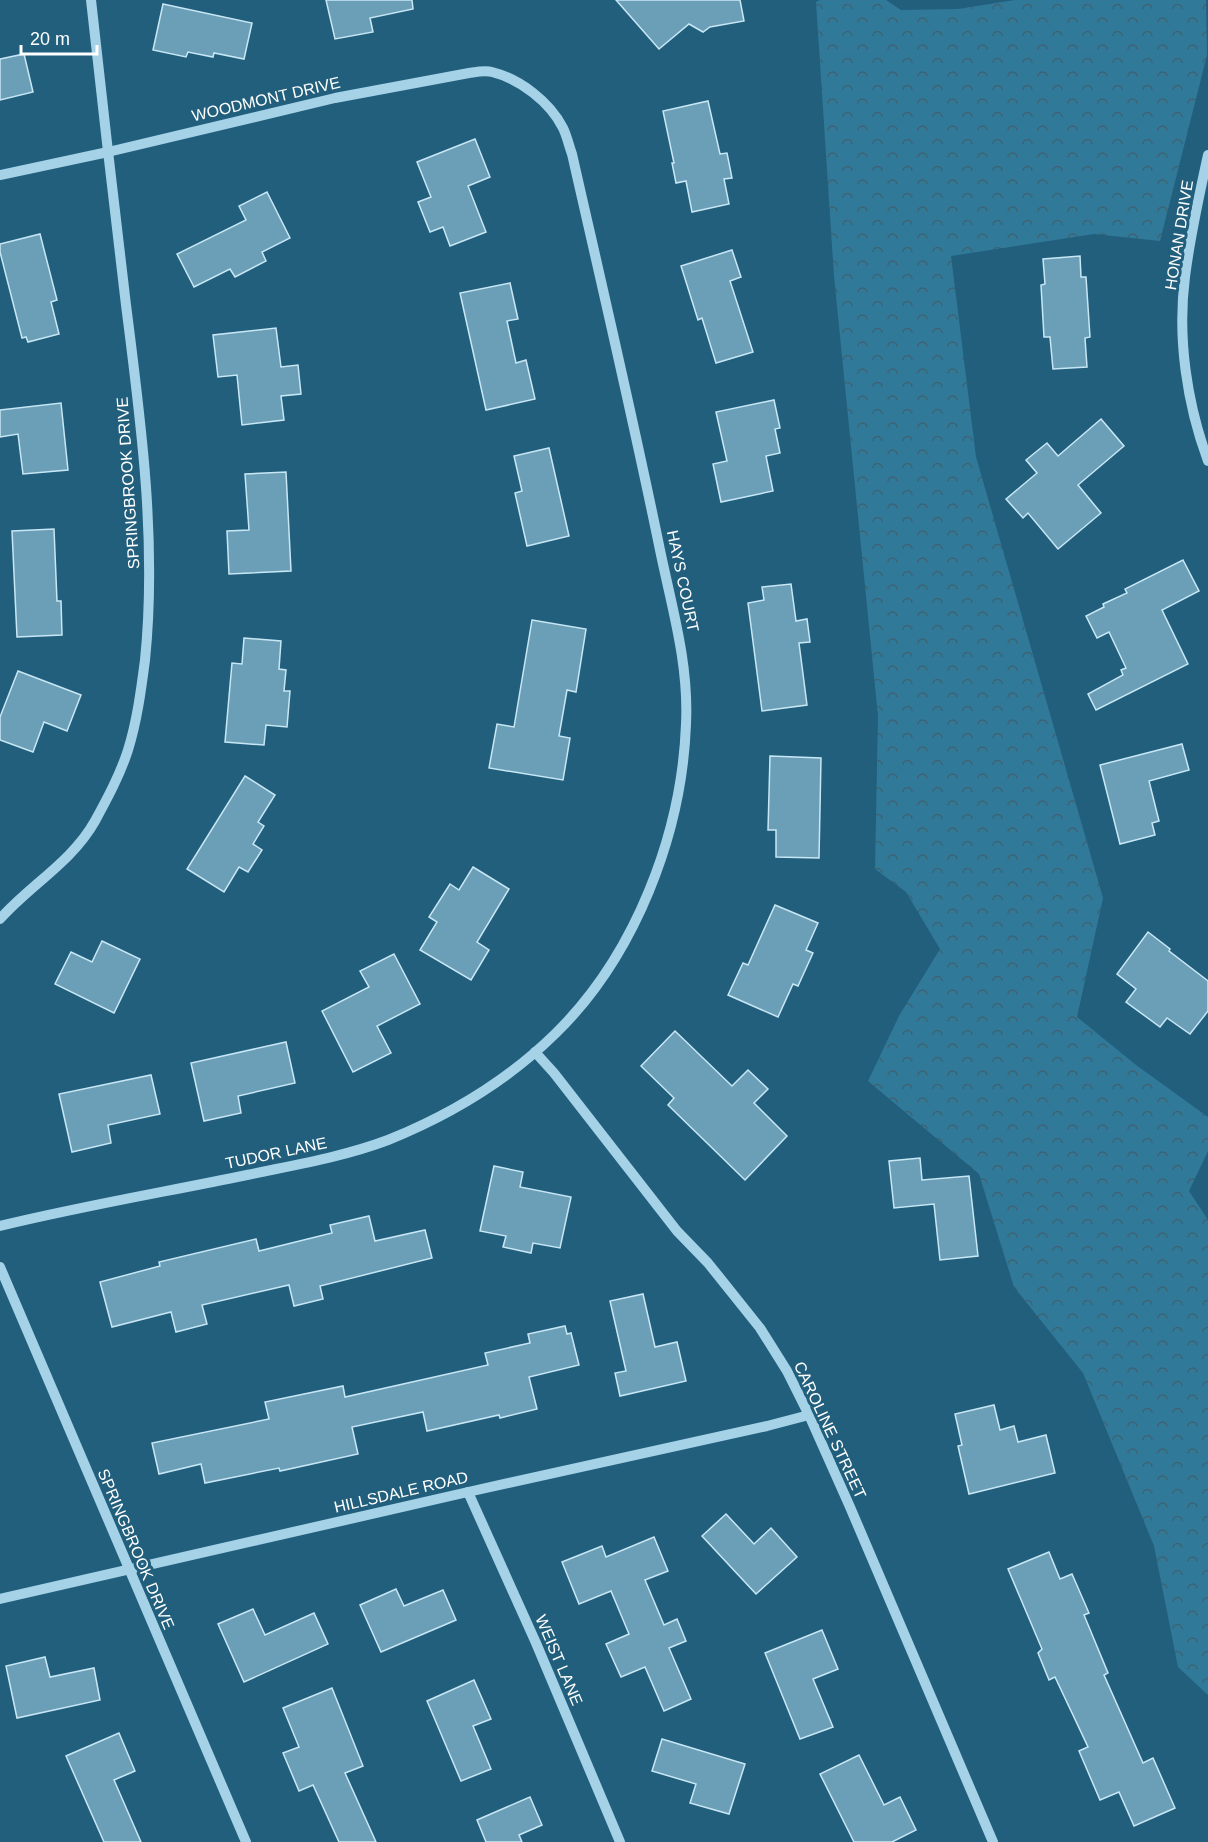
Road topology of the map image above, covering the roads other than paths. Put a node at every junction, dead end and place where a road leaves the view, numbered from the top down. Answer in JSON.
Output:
{"nodes":[{"id":1,"x":91,"y":0,"type":"edge"},
{"id":2,"x":535,"y":94,"type":"joint"},
{"id":3,"x":108,"y":152,"type":"junction"},
{"id":4,"x":1208,"y":155,"type":"edge"},
{"id":5,"x":0,"y":175,"type":"edge"},
{"id":6,"x":1208,"y":461,"type":"edge"},
{"id":7,"x":0,"y":919,"type":"edge"},
{"id":8,"x":535,"y":1052,"type":"junction"},
{"id":9,"x":0,"y":1226,"type":"edge"},
{"id":10,"x":0,"y":1267,"type":"edge"},
{"id":11,"x":809,"y":1415,"type":"junction"},
{"id":12,"x":468,"y":1492,"type":"junction"},
{"id":13,"x":129,"y":1570,"type":"junction"},
{"id":14,"x":0,"y":1599,"type":"edge"},
{"id":15,"x":246,"y":1842,"type":"edge"},
{"id":16,"x":620,"y":1842,"type":"edge"},
{"id":17,"x":993,"y":1842,"type":"edge"}],
"edges":[{"from":1,"to":3,"type":"street","name":"SPRINGBROOK DRIVE"},
{"from":2,"to":3,"type":"street","name":"WOODMONT DRIVE"},
{"from":2,"to":8,"type":"street","name":"HAYS COURT"},
{"from":3,"to":5,"type":"street","name":"WOODMONT DRIVE"},
{"from":3,"to":7,"type":"street","name":"SPRINGBROOK DRIVE"},
{"from":4,"to":6,"type":"street","name":"HONAN DRIVE"},
{"from":8,"to":9,"type":"street","name":"TUDOR LANE"},
{"from":8,"to":11,"type":"street","name":"CAROLINE STREET"},
{"from":10,"to":13,"type":"street","name":"SPRINGBROOK DRIVE"},
{"from":11,"to":12,"type":"street","name":"HILLSDALE ROAD"},
{"from":11,"to":17,"type":"street","name":"CAROLINE STREET"},
{"from":12,"to":13,"type":"street","name":"HILLSDALE ROAD"},
{"from":12,"to":16,"type":"street","name":"WEIST LANE"},
{"from":13,"to":14,"type":"street","name":"HILLSDALE ROAD"},
{"from":13,"to":15,"type":"street","name":"SPRINGBROOK DRIVE"}]}
